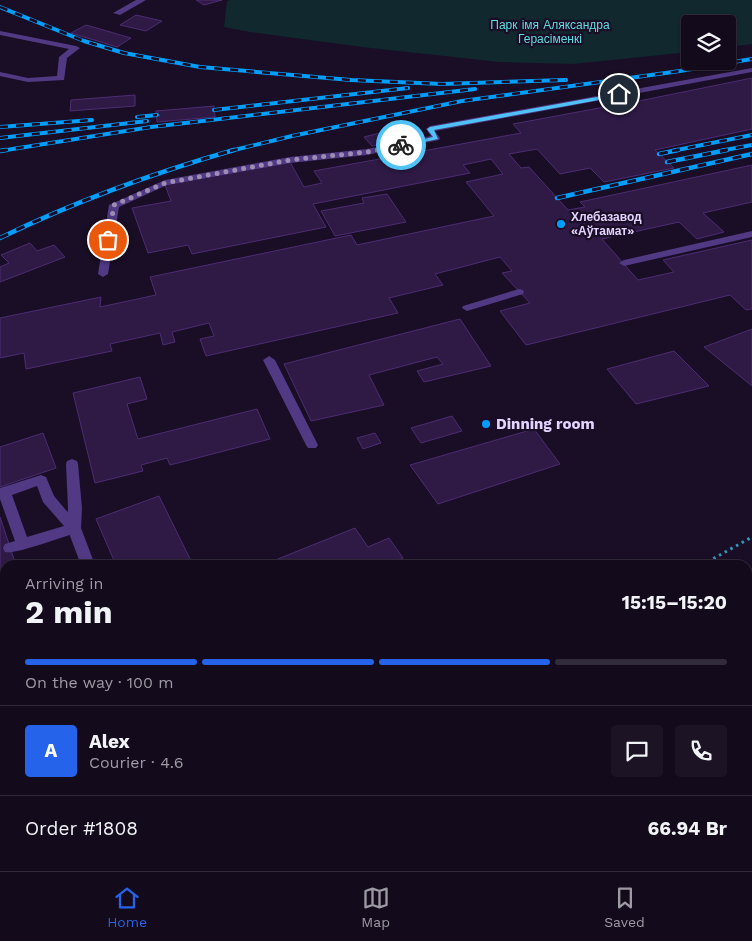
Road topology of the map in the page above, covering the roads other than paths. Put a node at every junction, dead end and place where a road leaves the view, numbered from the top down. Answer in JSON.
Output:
{"nodes":[{"id":1,"x":142,"y":0,"type":"edge"},
{"id":2,"x":117,"y":12,"type":"dead end"},
{"id":3,"x":0,"y":32,"type":"edge"},
{"id":4,"x":752,"y":70,"type":"edge"},
{"id":5,"x":0,"y":74,"type":"edge"},
{"id":6,"x":752,"y":234,"type":"edge"},
{"id":7,"x":624,"y":263,"type":"dead end"},
{"id":8,"x":103,"y":274,"type":"dead end"},
{"id":9,"x":519,"y":292,"type":"dead end"},
{"id":10,"x":467,"y":308,"type":"dead end"},
{"id":11,"x":270,"y":360,"type":"dead end"},
{"id":12,"x":312,"y":445,"type":"dead end"},
{"id":13,"x":72,"y":464,"type":"dead end"},
{"id":14,"x":74,"y":528,"type":"junction"},
{"id":15,"x":86,"y":560,"type":"edge"}],
"edges":[{"from":1,"to":2,"type":"street"},
{"from":3,"to":5,"type":"street"},
{"from":4,"to":8,"type":"street"},
{"from":6,"to":7,"type":"street"},
{"from":9,"to":10,"type":"street"},
{"from":11,"to":12,"type":"street"},
{"from":13,"to":14,"type":"street"},
{"from":14,"to":14,"type":"street"},
{"from":14,"to":15,"type":"street"}]}
